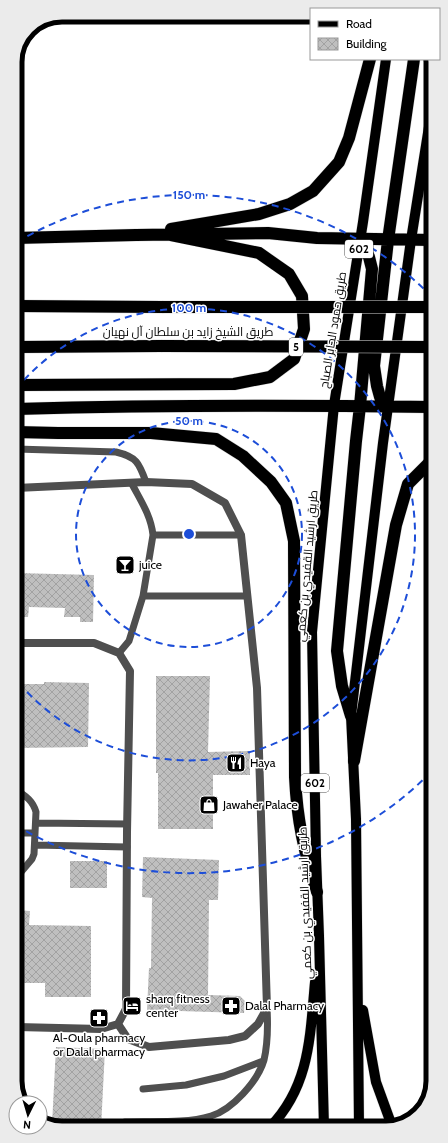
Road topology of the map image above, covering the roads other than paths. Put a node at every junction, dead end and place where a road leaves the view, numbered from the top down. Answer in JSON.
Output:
{"nodes":[{"id":1,"x":370,"y":60,"type":"edge"},
{"id":2,"x":386,"y":60,"type":"edge"},
{"id":3,"x":414,"y":60,"type":"edge"},
{"id":4,"x":426,"y":146,"type":"edge"},
{"id":5,"x":136,"y":235,"type":"junction"},
{"id":6,"x":171,"y":235,"type":"junction"},
{"id":7,"x":22,"y":238,"type":"edge"},
{"id":8,"x":360,"y":239,"type":"junction"},
{"id":9,"x":388,"y":240,"type":"junction"},
{"id":10,"x":411,"y":240,"type":"junction"},
{"id":11,"x":426,"y":240,"type":"edge"},
{"id":12,"x":22,"y":306,"type":"edge"},
{"id":13,"x":426,"y":307,"type":"edge"},
{"id":14,"x":22,"y":347,"type":"edge"},
{"id":15,"x":426,"y":347,"type":"edge"},
{"id":16,"x":22,"y":385,"type":"edge"},
{"id":17,"x":334,"y":405,"type":"junction"},
{"id":18,"x":360,"y":406,"type":"junction"},
{"id":19,"x":389,"y":406,"type":"junction"},
{"id":20,"x":426,"y":407,"type":"edge"},
{"id":21,"x":22,"y":409,"type":"edge"},
{"id":22,"x":22,"y":432,"type":"edge"},
{"id":23,"x":331,"y":440,"type":"joint"},
{"id":24,"x":22,"y":449,"type":"edge"},
{"id":25,"x":426,"y":466,"type":"edge"},
{"id":26,"x":146,"y":482,"type":"junction"},
{"id":27,"x":132,"y":484,"type":"junction"},
{"id":28,"x":22,"y":488,"type":"edge"},
{"id":29,"x":153,"y":535,"type":"junction"},
{"id":30,"x":241,"y":535,"type":"junction"},
{"id":31,"x":143,"y":596,"type":"junction"},
{"id":32,"x":247,"y":596,"type":"junction"},
{"id":33,"x":22,"y":643,"type":"edge"},
{"id":34,"x":119,"y":653,"type":"junction"},
{"id":35,"x":350,"y":716,"type":"junction"},
{"id":36,"x":354,"y":761,"type":"junction"},
{"id":37,"x":22,"y":794,"type":"edge"},
{"id":38,"x":36,"y":823,"type":"junction"},
{"id":39,"x":127,"y":824,"type":"junction"},
{"id":40,"x":22,"y":833,"type":"edge"},
{"id":41,"x":35,"y":833,"type":"junction"},
{"id":42,"x":35,"y":845,"type":"junction"},
{"id":43,"x":127,"y":847,"type":"junction"},
{"id":44,"x":22,"y":870,"type":"edge"},
{"id":45,"x":317,"y":892,"type":"junction"},
{"id":46,"x":319,"y":936,"type":"junction"},
{"id":47,"x":358,"y":946,"type":"junction"},
{"id":48,"x":267,"y":1008,"type":"junction"},
{"id":49,"x":118,"y":1024,"type":"junction"},
{"id":50,"x":22,"y":1027,"type":"edge"},
{"id":51,"x":263,"y":1061,"type":"junction"},
{"id":52,"x":143,"y":1089,"type":"dead end"},
{"id":53,"x":184,"y":1121,"type":"edge"},
{"id":54,"x":275,"y":1121,"type":"edge"},
{"id":55,"x":324,"y":1121,"type":"edge"},
{"id":56,"x":359,"y":1121,"type":"edge"},
{"id":57,"x":390,"y":1121,"type":"edge"}],
"edges":[{"from":1,"to":5,"type":"highway"},
{"from":2,"to":8,"type":"main road","name":"طريق حمود الجابر الصباح","number":"602"},
{"from":3,"to":9,"type":"highway"},
{"from":4,"to":10,"type":"main road"},
{"from":5,"to":6,"type":"highway"},
{"from":5,"to":7,"type":"highway"},
{"from":6,"to":8,"type":"highway"},
{"from":6,"to":16,"type":"highway"},
{"from":8,"to":9,"type":"highway"},
{"from":8,"to":17,"type":"main road","name":"طريق حمود الجابر الصباح","number":"602"},
{"from":8,"to":18,"type":"highway"},
{"from":9,"to":10,"type":"highway"},
{"from":9,"to":19,"type":"highway"},
{"from":10,"to":11,"type":"highway"},
{"from":10,"to":19,"type":"main road"},
{"from":12,"to":13,"type":"highway","name":"طريق الشيخ زايد بن سلطان آل نهيان","bridge":true},
{"from":14,"to":15,"type":"highway","name":"طريق الشيخ زايد بن سلطان آل نهيان","number":"5","bridge":true},
{"from":17,"to":18,"type":"highway"},
{"from":17,"to":21,"type":"highway"},
{"from":17,"to":23,"type":"main road","name":"طريق حمود الجابر الصباح","number":"602"},
{"from":18,"to":19,"type":"highway"},
{"from":18,"to":35,"type":"highway"},
{"from":19,"to":20,"type":"highway"},
{"from":19,"to":35,"type":"main road"},
{"from":22,"to":45,"type":"highway"},
{"from":23,"to":45,"type":"main road","name":"طريق ارشيد القفيدي بن كعمي","number":"602"},
{"from":24,"to":26,"type":"lane"},
{"from":25,"to":36,"type":"highway"},
{"from":26,"to":27,"type":"street"},
{"from":26,"to":30,"type":"street"},
{"from":27,"to":28,"type":"street"},
{"from":27,"to":29,"type":"lane"},
{"from":29,"to":30,"type":"lane"},
{"from":29,"to":31,"type":"lane"},
{"from":30,"to":32,"type":"street"},
{"from":31,"to":32,"type":"lane"},
{"from":31,"to":34,"type":"lane"},
{"from":32,"to":48,"type":"street"},
{"from":33,"to":34,"type":"street"},
{"from":34,"to":39,"type":"street"},
{"from":35,"to":36,"type":"main road"},
{"from":36,"to":47,"type":"main road"},
{"from":37,"to":38,"type":"lane"},
{"from":38,"to":39,"type":"lane"},
{"from":38,"to":41,"type":"lane"},
{"from":39,"to":43,"type":"street"},
{"from":40,"to":41,"type":"lane"},
{"from":41,"to":42,"type":"lane"},
{"from":42,"to":43,"type":"lane"},
{"from":42,"to":44,"type":"lane"},
{"from":43,"to":49,"type":"street"},
{"from":45,"to":46,"type":"main road","name":"طريق ارشيد القفيدي بن كعمي","number":"602"},
{"from":46,"to":54,"type":"main road"},
{"from":46,"to":55,"type":"main road","name":"طريق ارشيد القفيدي بن كعمي","number":"602"},
{"from":47,"to":56,"type":"main road"},
{"from":47,"to":57,"type":"main road"},
{"from":48,"to":49,"type":"street"},
{"from":48,"to":51,"type":"lane"},
{"from":49,"to":50,"type":"street"},
{"from":51,"to":52,"type":"lane"},
{"from":51,"to":53,"type":"lane"}]}
